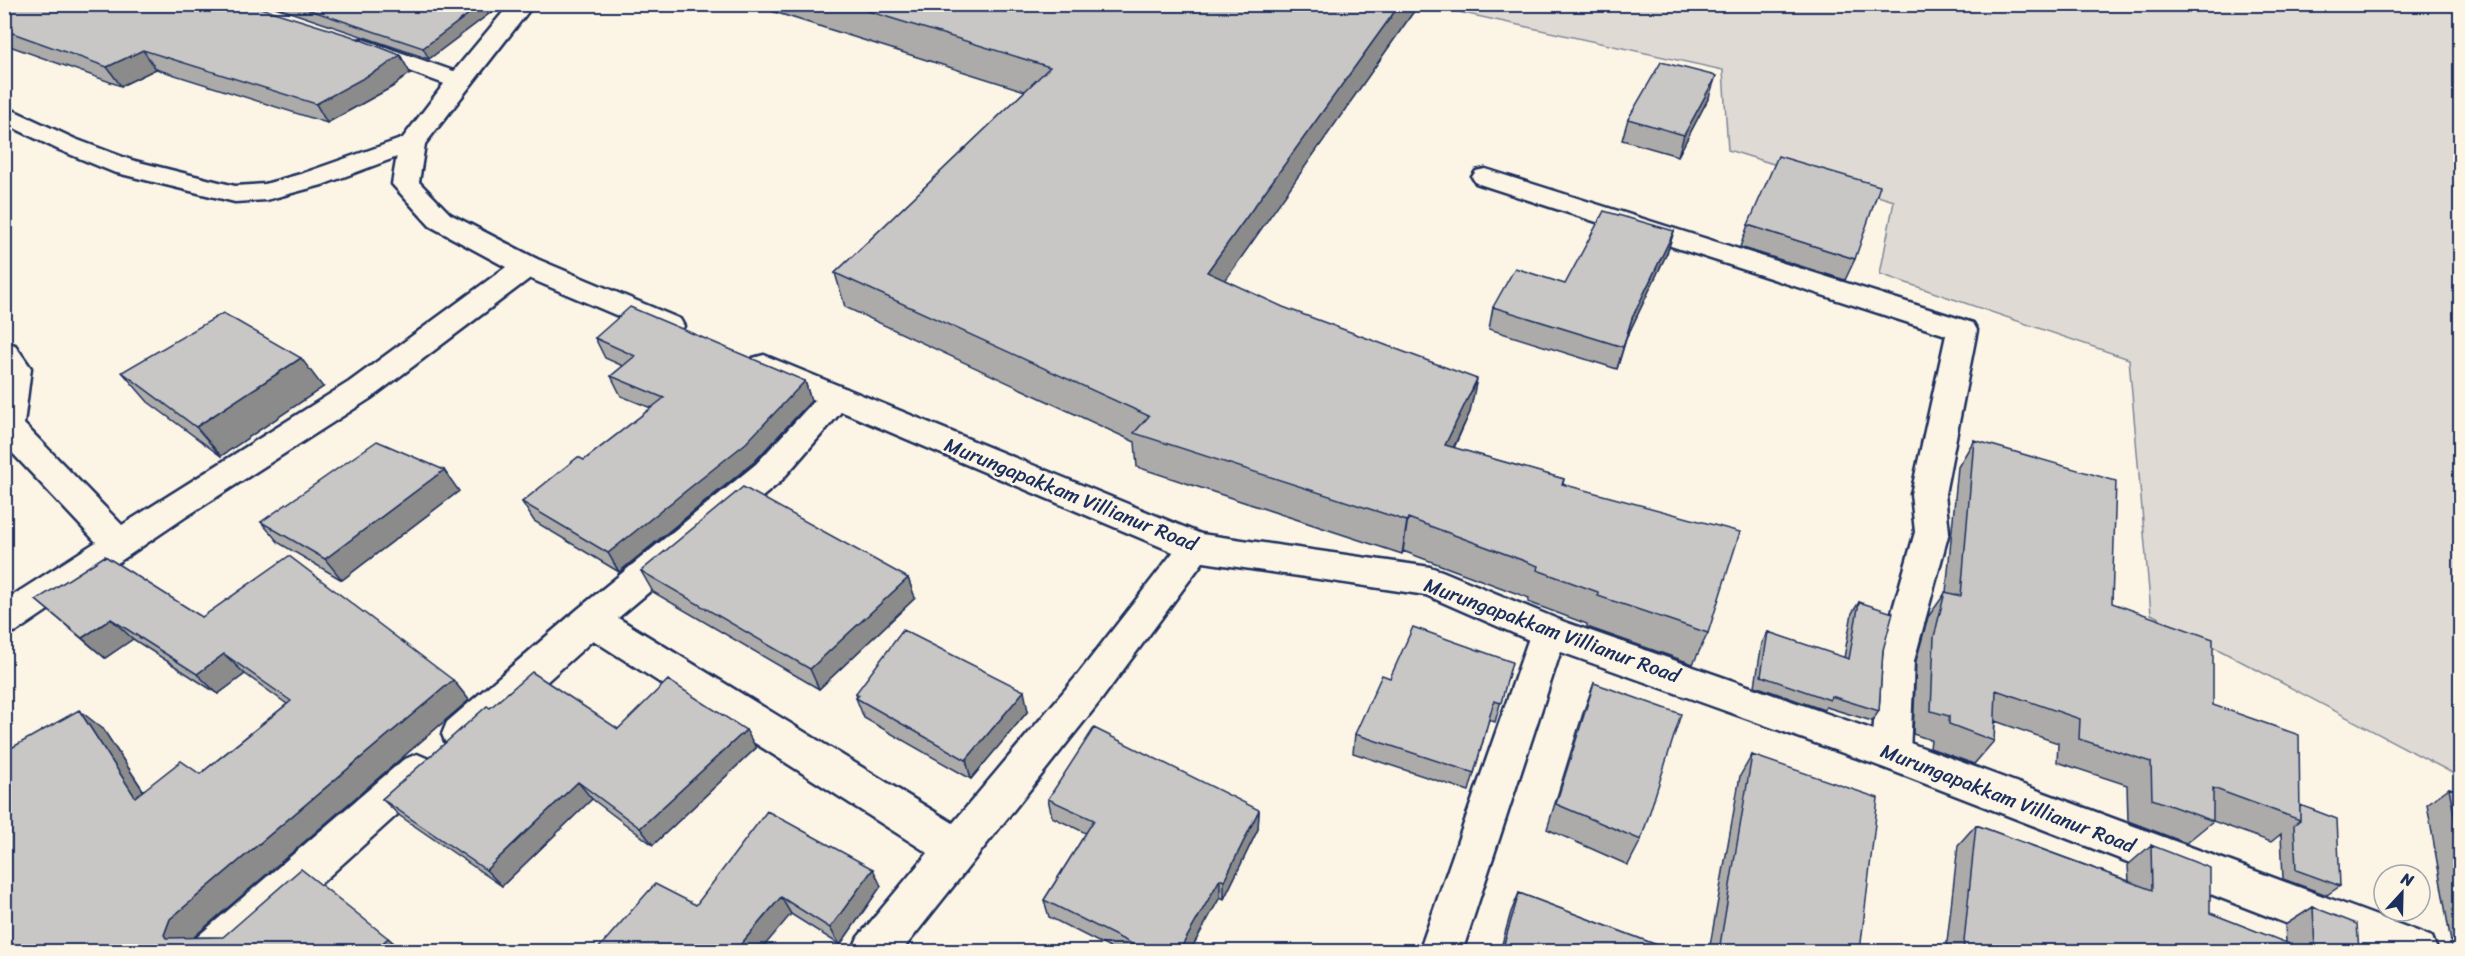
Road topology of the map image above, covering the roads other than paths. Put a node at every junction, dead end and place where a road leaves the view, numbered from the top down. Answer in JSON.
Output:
{"nodes":[{"id":1,"x":523,"y":4,"type":"edge"},
{"id":2,"x":337,"y":38,"type":"edge"},
{"id":3,"x":459,"y":81,"type":"junction"},
{"id":4,"x":4,"y":113,"type":"edge"},
{"id":5,"x":412,"y":143,"type":"junction"},
{"id":6,"x":1485,"y":177,"type":"dead end"},
{"id":7,"x":527,"y":266,"type":"junction"},
{"id":8,"x":693,"y":336,"type":"edge"},
{"id":9,"x":4,"y":352,"type":"edge"},
{"id":10,"x":737,"y":355,"type":"edge"},
{"id":11,"x":836,"y":397,"type":"junction"},
{"id":12,"x":119,"y":544,"type":"junction"},
{"id":13,"x":1197,"y":547,"type":"junction"},
{"id":14,"x":4,"y":620,"type":"edge"},
{"id":15,"x":591,"y":620,"type":"junction"},
{"id":16,"x":1549,"y":632,"type":"junction"},
{"id":17,"x":1891,"y":753,"type":"junction"},
{"id":18,"x":957,"y":848,"type":"junction"},
{"id":19,"x":212,"y":951,"type":"edge"},
{"id":20,"x":873,"y":951,"type":"edge"},
{"id":21,"x":1440,"y":951,"type":"edge"},
{"id":22,"x":2417,"y":951,"type":"edge"}],
"edges":[{"from":1,"to":3,"type":"street"},
{"from":2,"to":3,"type":"street"},
{"from":3,"to":5,"type":"street"},
{"from":4,"to":5,"type":"street"},
{"from":5,"to":7,"type":"street"},
{"from":6,"to":17,"type":"street"},
{"from":7,"to":8,"type":"street"},
{"from":7,"to":12,"type":"street"},
{"from":9,"to":12,"type":"street"},
{"from":10,"to":11,"type":"street","name":"Murungapakkam Villianur Road"},
{"from":11,"to":13,"type":"street","name":"Murungapakkam Villianur Road"},
{"from":11,"to":15,"type":"street"},
{"from":12,"to":14,"type":"street"},
{"from":13,"to":16,"type":"street","name":"Murungapakkam Villianur Road"},
{"from":13,"to":18,"type":"street"},
{"from":15,"to":18,"type":"street"},
{"from":15,"to":19,"type":"street"},
{"from":16,"to":17,"type":"street","name":"Murungapakkam Villianur Road"},
{"from":16,"to":21,"type":"street"},
{"from":17,"to":22,"type":"street","name":"Murungapakkam Villianur Road"},
{"from":18,"to":20,"type":"street"}]}
